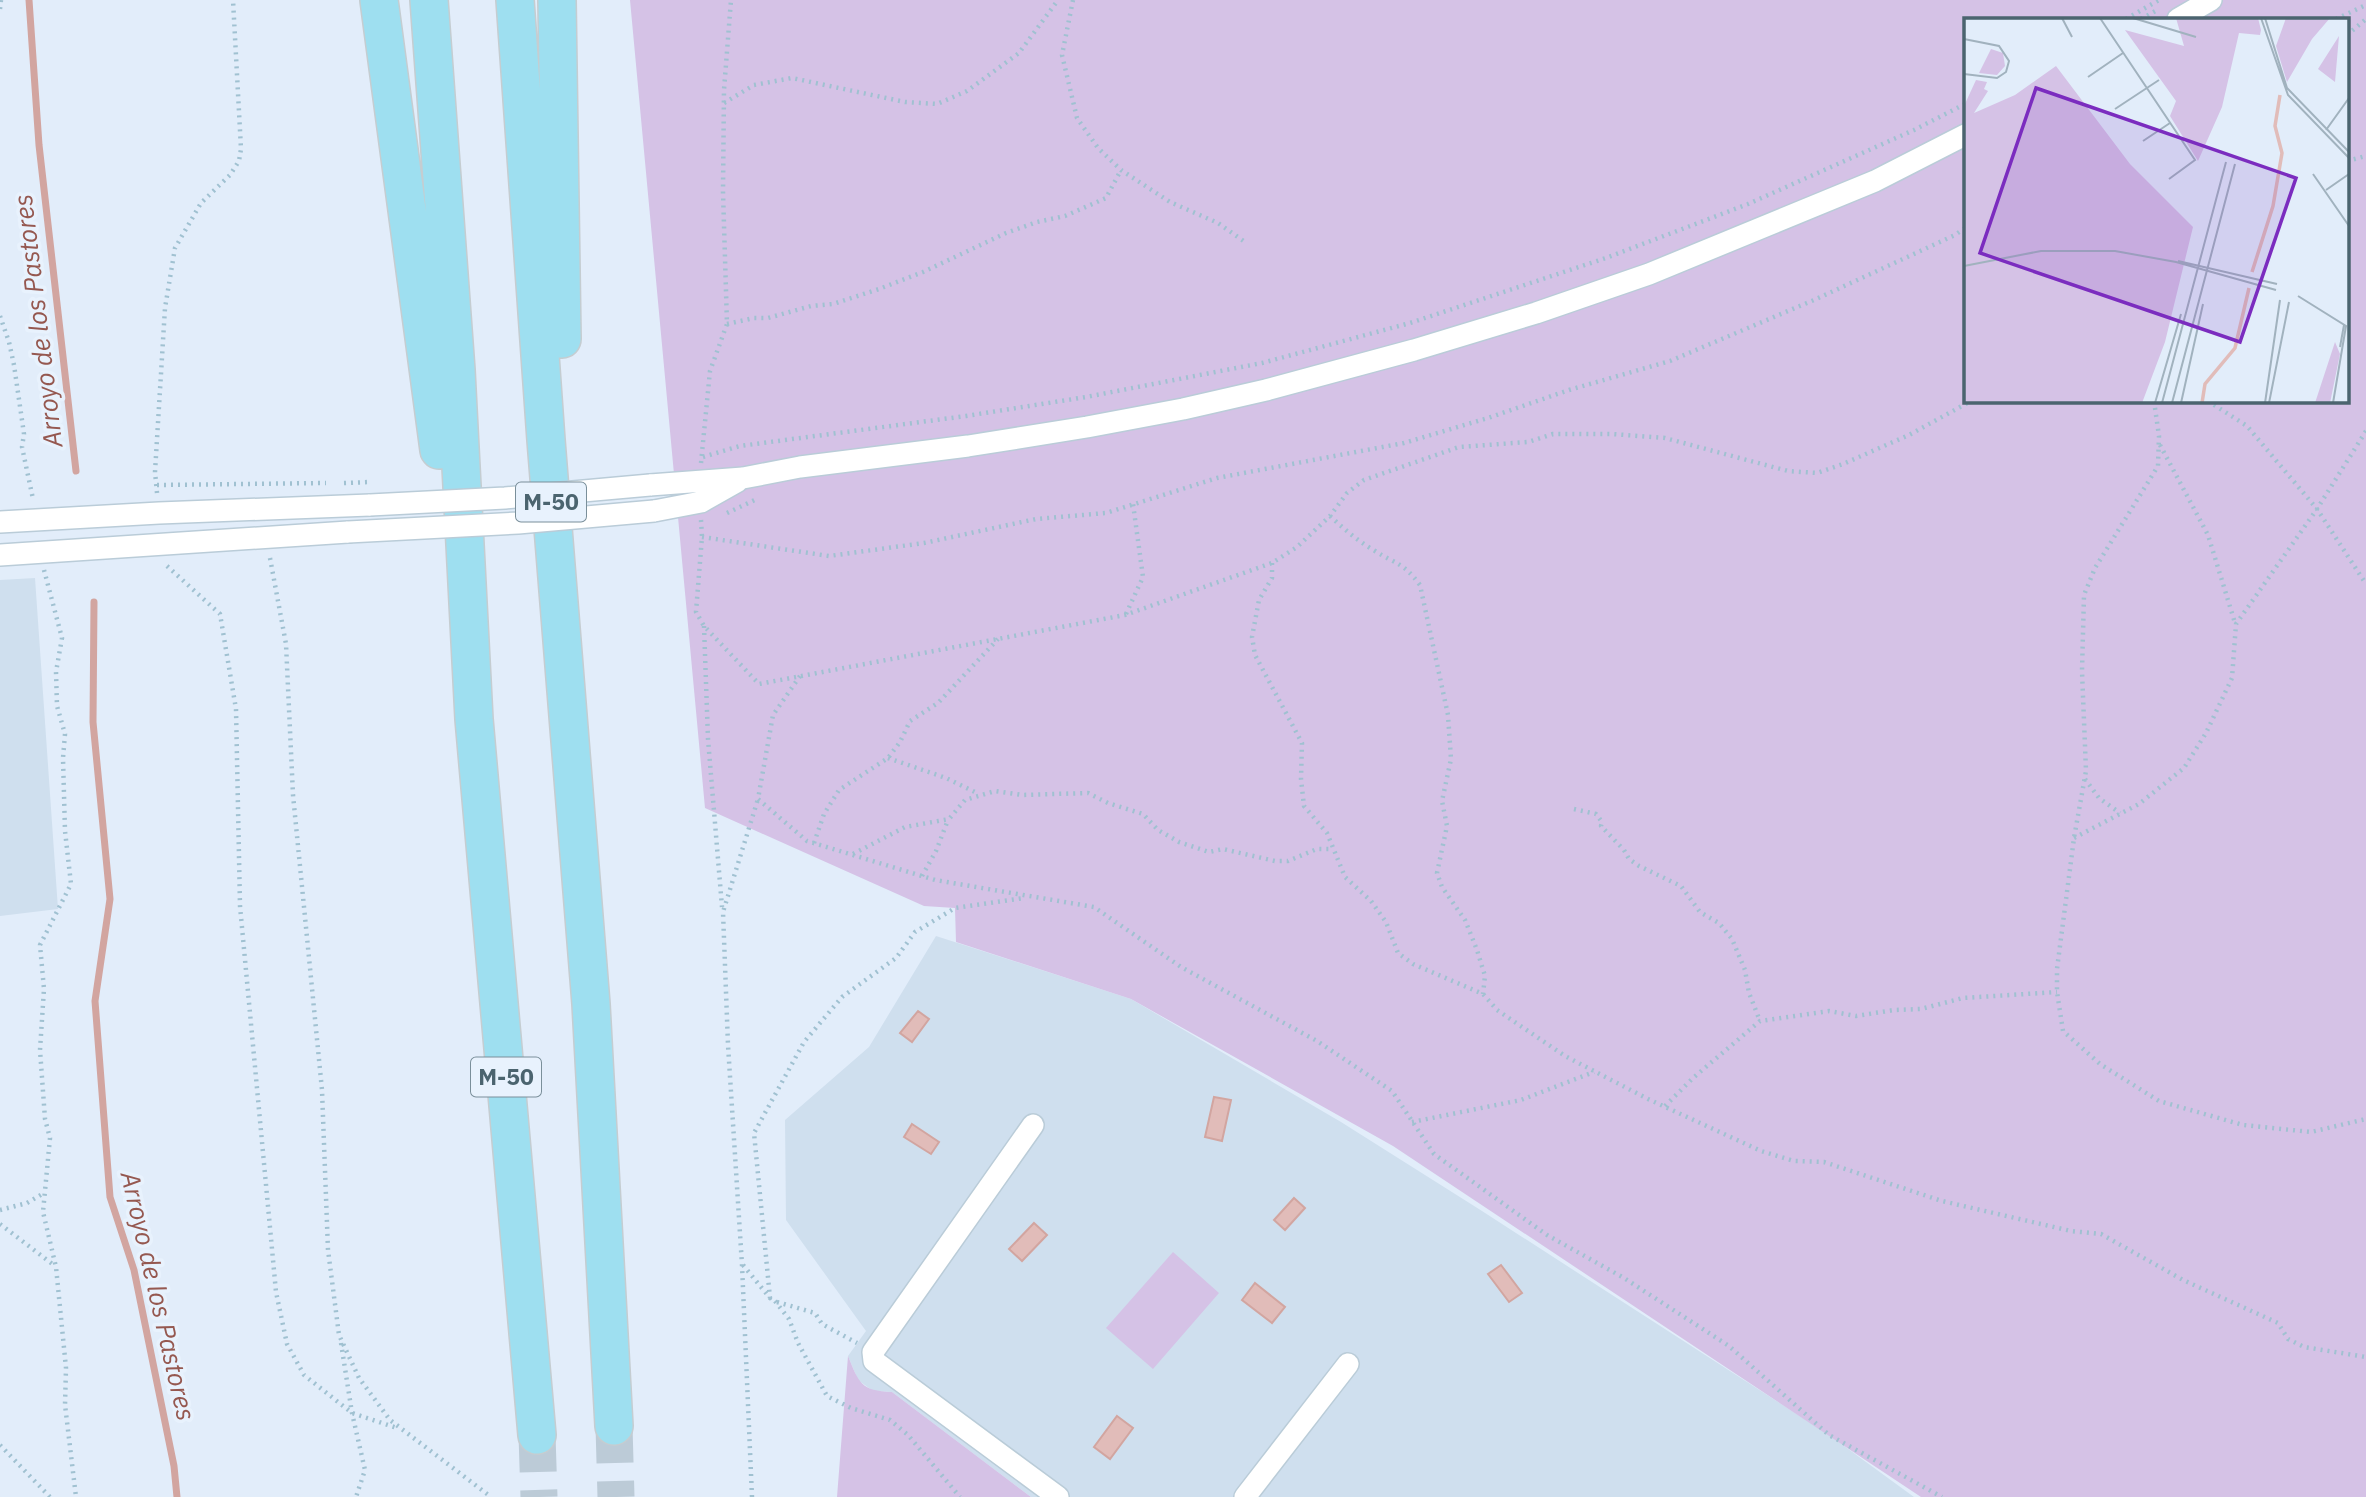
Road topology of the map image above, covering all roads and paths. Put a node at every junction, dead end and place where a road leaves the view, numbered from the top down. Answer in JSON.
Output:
{"nodes":[{"id":1,"x":1,"y":0,"type":"edge"},
{"id":2,"x":233,"y":0,"type":"edge"},
{"id":3,"x":379,"y":0,"type":"edge"},
{"id":4,"x":429,"y":0,"type":"edge"},
{"id":5,"x":515,"y":0,"type":"edge"},
{"id":6,"x":557,"y":0,"type":"edge"},
{"id":7,"x":731,"y":0,"type":"edge"},
{"id":8,"x":1058,"y":0,"type":"edge"},
{"id":9,"x":1073,"y":0,"type":"edge"},
{"id":10,"x":2159,"y":0,"type":"edge"},
{"id":11,"x":2211,"y":0,"type":"edge"},
{"id":12,"x":2366,"y":5,"type":"edge"},
{"id":13,"x":0,"y":9,"type":"edge"},
{"id":14,"x":2128,"y":18,"type":"edge"},
{"id":15,"x":2180,"y":18,"type":"edge"},
{"id":16,"x":2338,"y":18,"type":"edge"},
{"id":17,"x":2366,"y":19,"type":"edge"},
{"id":18,"x":2348,"y":34,"type":"edge"},
{"id":19,"x":724,"y":103,"type":"junction"},
{"id":20,"x":1964,"y":104,"type":"edge"},
{"id":21,"x":1964,"y":136,"type":"edge"},
{"id":22,"x":2366,"y":156,"type":"edge"},
{"id":23,"x":2348,"y":161,"type":"edge"},
{"id":24,"x":1121,"y":170,"type":"junction"},
{"id":25,"x":1964,"y":229,"type":"edge"},
{"id":26,"x":1245,"y":242,"type":"dead end"},
{"id":27,"x":0,"y":316,"type":"edge"},
{"id":28,"x":727,"y":324,"type":"junction"},
{"id":29,"x":1969,"y":402,"type":"edge"},
{"id":30,"x":2154,"y":402,"type":"edge"},
{"id":31,"x":2210,"y":402,"type":"edge"},
{"id":32,"x":2366,"y":431,"type":"edge"},
{"id":33,"x":704,"y":441,"type":"dead end"},
{"id":34,"x":2159,"y":443,"type":"junction"},
{"id":35,"x":804,"y":444,"type":"dead end"},
{"id":36,"x":780,"y":447,"type":"dead end"},
{"id":37,"x":713,"y":461,"type":"dead end"},
{"id":38,"x":743,"y":478,"type":"junction"},
{"id":39,"x":344,"y":483,"type":"dead end"},
{"id":40,"x":1133,"y":504,"type":"junction"},
{"id":41,"x":2317,"y":509,"type":"junction"},
{"id":42,"x":1329,"y":516,"type":"junction"},
{"id":43,"x":35,"y":519,"type":"junction"},
{"id":44,"x":0,"y":522,"type":"edge"},
{"id":45,"x":701,"y":522,"type":"dead end"},
{"id":46,"x":702,"y":537,"type":"junction"},
{"id":47,"x":41,"y":552,"type":"junction"},
{"id":48,"x":269,"y":553,"type":"dead end"},
{"id":49,"x":0,"y":555,"type":"edge"},
{"id":50,"x":161,"y":561,"type":"dead end"},
{"id":51,"x":1272,"y":563,"type":"junction"},
{"id":52,"x":2366,"y":584,"type":"edge"},
{"id":53,"x":1125,"y":615,"type":"junction"},
{"id":54,"x":2236,"y":624,"type":"junction"},
{"id":55,"x":704,"y":626,"type":"junction"},
{"id":56,"x":999,"y":639,"type":"junction"},
{"id":57,"x":800,"y":676,"type":"junction"},
{"id":58,"x":474,"y":719,"type":"junction"},
{"id":59,"x":888,"y":758,"type":"junction"},
{"id":60,"x":2085,"y":779,"type":"junction"},
{"id":61,"x":980,"y":794,"type":"junction"},
{"id":62,"x":758,"y":799,"type":"junction"},
{"id":63,"x":1574,"y":809,"type":"dead end"},
{"id":64,"x":2120,"y":814,"type":"junction"},
{"id":65,"x":949,"y":819,"type":"junction"},
{"id":66,"x":2074,"y":838,"type":"junction"},
{"id":67,"x":814,"y":843,"type":"junction"},
{"id":68,"x":1333,"y":849,"type":"junction"},
{"id":69,"x":852,"y":854,"type":"junction"},
{"id":70,"x":922,"y":876,"type":"junction"},
{"id":71,"x":1031,"y":897,"type":"junction"},
{"id":72,"x":723,"y":912,"type":"junction"},
{"id":73,"x":2057,"y":992,"type":"junction"},
{"id":74,"x":1483,"y":994,"type":"junction"},
{"id":75,"x":591,"y":1004,"type":"junction"},
{"id":76,"x":1760,"y":1021,"type":"junction"},
{"id":77,"x":1595,"y":1071,"type":"junction"},
{"id":78,"x":1665,"y":1106,"type":"junction"},
{"id":79,"x":2366,"y":1119,"type":"edge"},
{"id":80,"x":1412,"y":1122,"type":"junction"},
{"id":81,"x":1033,"y":1125,"type":"dead end"},
{"id":82,"x":45,"y":1192,"type":"junction"},
{"id":83,"x":0,"y":1210,"type":"edge"},
{"id":84,"x":0,"y":1224,"type":"edge"},
{"id":85,"x":742,"y":1265,"type":"junction"},
{"id":86,"x":56,"y":1267,"type":"junction"},
{"id":87,"x":772,"y":1299,"type":"junction"},
{"id":88,"x":340,"y":1335,"type":"junction"},
{"id":89,"x":873,"y":1357,"type":"junction"},
{"id":90,"x":2366,"y":1357,"type":"edge"},
{"id":91,"x":1348,"y":1364,"type":"dead end"},
{"id":92,"x":352,"y":1413,"type":"junction"},
{"id":93,"x":614,"y":1426,"type":"tunnel mouth"},
{"id":94,"x":403,"y":1429,"type":"junction"},
{"id":95,"x":537,"y":1435,"type":"tunnel mouth"},
{"id":96,"x":0,"y":1445,"type":"edge"},
{"id":97,"x":50,"y":1497,"type":"edge"},
{"id":98,"x":76,"y":1497,"type":"edge"},
{"id":99,"x":356,"y":1497,"type":"edge"},
{"id":100,"x":491,"y":1497,"type":"edge"},
{"id":101,"x":752,"y":1497,"type":"edge"},
{"id":102,"x":960,"y":1497,"type":"edge"},
{"id":103,"x":1058,"y":1497,"type":"edge"},
{"id":104,"x":1245,"y":1497,"type":"edge"},
{"id":105,"x":1942,"y":1497,"type":"edge"}],
"edges":[{"from":1,"to":13,"type":"path"},
{"from":2,"to":39,"type":"path"},
{"from":3,"to":58,"type":"highway"},
{"from":4,"to":58,"type":"highway","number":"M-50"},
{"from":5,"to":75,"type":"highway","number":"M-50"},
{"from":6,"to":75,"type":"highway"},
{"from":7,"to":19,"type":"path"},
{"from":8,"to":19,"type":"path"},
{"from":9,"to":24,"type":"path"},
{"from":10,"to":14,"type":"path"},
{"from":11,"to":15,"type":"street"},
{"from":12,"to":16,"type":"path"},
{"from":17,"to":18,"type":"path"},
{"from":19,"to":28,"type":"path"},
{"from":20,"to":37,"type":"path"},
{"from":21,"to":38,"type":"street"},
{"from":22,"to":23,"type":"path"},
{"from":24,"to":26,"type":"path"},
{"from":24,"to":28,"type":"path"},
{"from":25,"to":40,"type":"path"},
{"from":27,"to":43,"type":"path"},
{"from":28,"to":33,"type":"path"},
{"from":29,"to":42,"type":"path"},
{"from":30,"to":34,"type":"path"},
{"from":31,"to":41,"type":"path"},
{"from":32,"to":41,"type":"path"},
{"from":34,"to":54,"type":"path"},
{"from":34,"to":60,"type":"path"},
{"from":35,"to":36,"type":"path"},
{"from":38,"to":43,"type":"street","bridge":true},
{"from":38,"to":47,"type":"street","bridge":true},
{"from":40,"to":46,"type":"path"},
{"from":40,"to":53,"type":"path"},
{"from":41,"to":52,"type":"path"},
{"from":41,"to":54,"type":"path"},
{"from":42,"to":51,"type":"path"},
{"from":42,"to":74,"type":"path"},
{"from":43,"to":44,"type":"street"},
{"from":45,"to":46,"type":"path"},
{"from":46,"to":55,"type":"path"},
{"from":47,"to":49,"type":"street"},
{"from":47,"to":82,"type":"path"},
{"from":48,"to":88,"type":"path"},
{"from":50,"to":92,"type":"path"},
{"from":51,"to":53,"type":"path"},
{"from":51,"to":68,"type":"path"},
{"from":53,"to":56,"type":"path"},
{"from":54,"to":64,"type":"path"},
{"from":55,"to":57,"type":"path"},
{"from":55,"to":72,"type":"path"},
{"from":56,"to":57,"type":"path"},
{"from":56,"to":59,"type":"path"},
{"from":57,"to":62,"type":"path"},
{"from":58,"to":95,"type":"highway","number":"M-50"},
{"from":59,"to":61,"type":"path"},
{"from":59,"to":67,"type":"path"},
{"from":60,"to":64,"type":"path"},
{"from":60,"to":66,"type":"path"},
{"from":61,"to":65,"type":"path"},
{"from":61,"to":68,"type":"path"},
{"from":62,"to":67,"type":"path"},
{"from":62,"to":72,"type":"path"},
{"from":63,"to":76,"type":"path"},
{"from":64,"to":66,"type":"path"},
{"from":65,"to":69,"type":"path"},
{"from":65,"to":70,"type":"path"},
{"from":66,"to":73,"type":"path"},
{"from":67,"to":69,"type":"path"},
{"from":68,"to":74,"type":"path"},
{"from":69,"to":70,"type":"path"},
{"from":70,"to":71,"type":"path"},
{"from":71,"to":80,"type":"path"},
{"from":71,"to":87,"type":"path"},
{"from":72,"to":85,"type":"path"},
{"from":73,"to":76,"type":"path"},
{"from":73,"to":79,"type":"path"},
{"from":74,"to":77,"type":"path"},
{"from":75,"to":93,"type":"highway","number":"M-50"},
{"from":76,"to":78,"type":"path"},
{"from":77,"to":78,"type":"path"},
{"from":77,"to":80,"type":"path"},
{"from":78,"to":90,"type":"path"},
{"from":80,"to":105,"type":"path"},
{"from":81,"to":89,"type":"street"},
{"from":82,"to":83,"type":"path"},
{"from":82,"to":86,"type":"path"},
{"from":84,"to":86,"type":"path"},
{"from":85,"to":87,"type":"path"},
{"from":85,"to":101,"type":"path"},
{"from":86,"to":98,"type":"path"},
{"from":87,"to":89,"type":"path"},
{"from":87,"to":102,"type":"path"},
{"from":88,"to":92,"type":"path"},
{"from":88,"to":94,"type":"path"},
{"from":89,"to":103,"type":"street"},
{"from":91,"to":104,"type":"street"},
{"from":92,"to":94,"type":"path"},
{"from":92,"to":99,"type":"path"},
{"from":94,"to":100,"type":"path"},
{"from":96,"to":97,"type":"path"}]}
